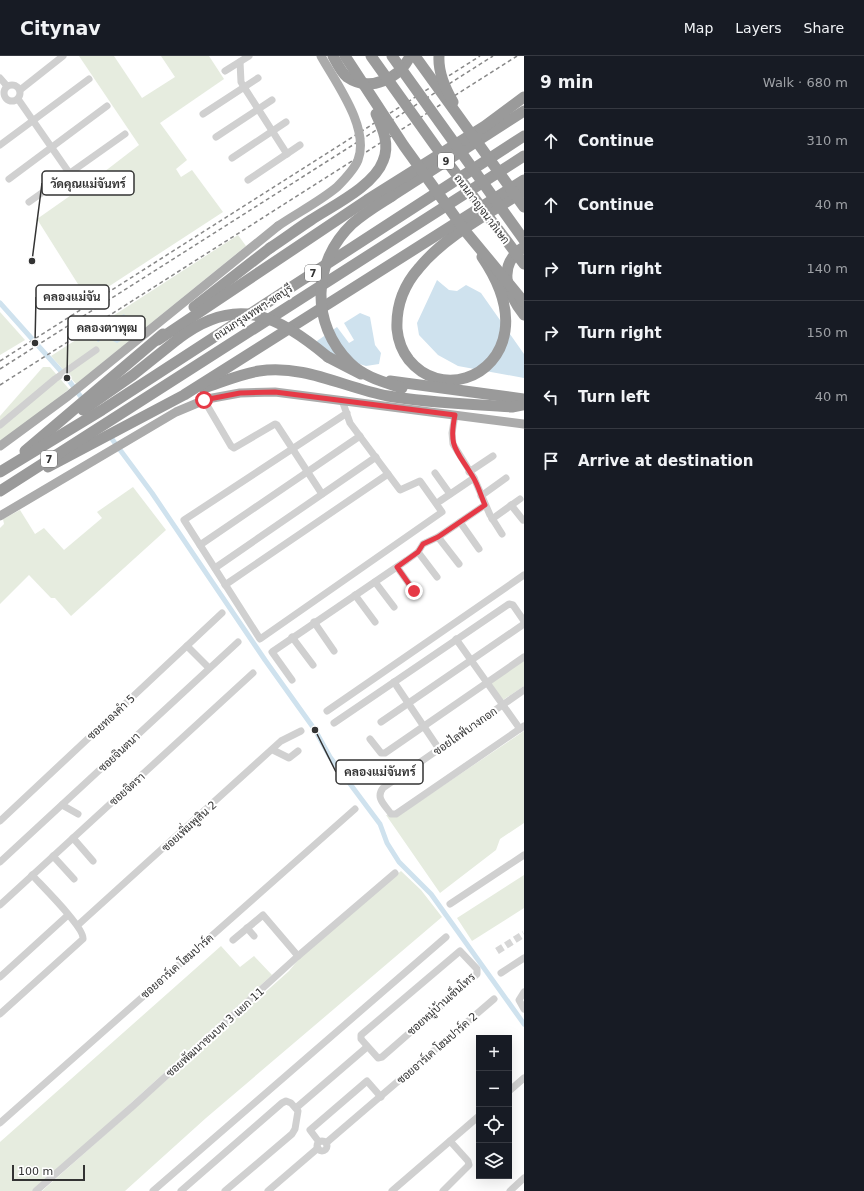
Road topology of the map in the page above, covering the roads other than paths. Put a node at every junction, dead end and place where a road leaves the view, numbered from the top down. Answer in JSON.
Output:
{"nodes":[{"id":1,"x":63,"y":56,"type":"edge"},
{"id":2,"x":249,"y":56,"type":"edge"},
{"id":3,"x":321,"y":56,"type":"edge"},
{"id":4,"x":333,"y":56,"type":"edge"},
{"id":5,"x":345,"y":56,"type":"edge"},
{"id":6,"x":371,"y":56,"type":"edge"},
{"id":7,"x":392,"y":56,"type":"edge"},
{"id":8,"x":410,"y":56,"type":"edge"},
{"id":9,"x":415,"y":56,"type":"edge"},
{"id":10,"x":440,"y":56,"type":"edge"},
{"id":11,"x":240,"y":62,"type":"junction"},
{"id":12,"x":225,"y":71,"type":"dead end"},
{"id":13,"x":0,"y":78,"type":"edge"},
{"id":14,"x":258,"y":78,"type":"dead end"},
{"id":15,"x":89,"y":79,"type":"dead end"},
{"id":16,"x":7,"y":86,"type":"junction"},
{"id":17,"x":244,"y":87,"type":"junction"},
{"id":18,"x":365,"y":88,"type":"junction"},
{"id":19,"x":20,"y":90,"type":"junction"},
{"id":20,"x":524,"y":97,"type":"edge"},
{"id":21,"x":18,"y":98,"type":"junction"},
{"id":22,"x":272,"y":100,"type":"dead end"},
{"id":23,"x":3,"y":101,"type":"edge"},
{"id":24,"x":107,"y":106,"type":"dead end"},
{"id":25,"x":258,"y":109,"type":"junction"},
{"id":26,"x":524,"y":111,"type":"edge"},
{"id":27,"x":203,"y":114,"type":"dead end"},
{"id":28,"x":33,"y":121,"type":"junction"},
{"id":29,"x":286,"y":122,"type":"dead end"},
{"id":30,"x":467,"y":129,"type":"junction"},
{"id":31,"x":273,"y":131,"type":"junction"},
{"id":32,"x":125,"y":134,"type":"dead end"},
{"id":33,"x":524,"y":136,"type":"edge"},
{"id":34,"x":216,"y":137,"type":"dead end"},
{"id":35,"x":0,"y":145,"type":"edge"},
{"id":36,"x":300,"y":145,"type":"dead end"},
{"id":37,"x":51,"y":148,"type":"junction"},
{"id":38,"x":287,"y":154,"type":"junction"},
{"id":39,"x":524,"y":156,"type":"edge"},
{"id":40,"x":232,"y":158,"type":"dead end"},
{"id":41,"x":70,"y":174,"type":"junction"},
{"id":42,"x":9,"y":179,"type":"dead end"},
{"id":43,"x":248,"y":180,"type":"dead end"},
{"id":44,"x":524,"y":180,"type":"edge"},
{"id":45,"x":524,"y":191,"type":"edge"},
{"id":46,"x":29,"y":202,"type":"dead end"},
{"id":47,"x":524,"y":206,"type":"edge"},
{"id":48,"x":466,"y":232,"type":"junction"},
{"id":49,"x":524,"y":240,"type":"edge"},
{"id":50,"x":524,"y":247,"type":"edge"},
{"id":51,"x":524,"y":264,"type":"edge"},
{"id":52,"x":524,"y":302,"type":"edge"},
{"id":53,"x":524,"y":315,"type":"edge"},
{"id":54,"x":158,"y":340,"type":"junction"},
{"id":55,"x":96,"y":350,"type":"dead end"},
{"id":56,"x":184,"y":395,"type":"junction"},
{"id":57,"x":204,"y":400,"type":"junction"},
{"id":58,"x":342,"y":400,"type":"junction"},
{"id":59,"x":96,"y":402,"type":"junction"},
{"id":60,"x":523,"y":403,"type":"edge"},
{"id":61,"x":81,"y":413,"type":"junction"},
{"id":62,"x":347,"y":413,"type":"junction"},
{"id":63,"x":455,"y":415,"type":"junction"},
{"id":64,"x":524,"y":424,"type":"edge"},
{"id":65,"x":0,"y":425,"type":"edge"},
{"id":66,"x":360,"y":436,"type":"junction"},
{"id":67,"x":0,"y":446,"type":"edge"},
{"id":68,"x":293,"y":448,"type":"junction"},
{"id":69,"x":493,"y":456,"type":"dead end"},
{"id":70,"x":376,"y":457,"type":"junction"},
{"id":71,"x":308,"y":471,"type":"junction"},
{"id":72,"x":0,"y":472,"type":"edge"},
{"id":73,"x":435,"y":473,"type":"dead end"},
{"id":74,"x":388,"y":474,"type":"junction"},
{"id":75,"x":472,"y":475,"type":"junction"},
{"id":76,"x":506,"y":478,"type":"dead end"},
{"id":77,"x":2,"y":490,"type":"edge"},
{"id":78,"x":322,"y":494,"type":"junction"},
{"id":79,"x":450,"y":494,"type":"junction"},
{"id":80,"x":481,"y":496,"type":"junction"},
{"id":81,"x":520,"y":499,"type":"dead end"},
{"id":82,"x":440,"y":501,"type":"dead end"},
{"id":83,"x":485,"y":505,"type":"junction"},
{"id":84,"x":511,"y":505,"type":"junction"},
{"id":85,"x":0,"y":516,"type":"edge"},
{"id":86,"x":492,"y":519,"type":"junction"},
{"id":87,"x":523,"y":520,"type":"dead end"},
{"id":88,"x":460,"y":522,"type":"junction"},
{"id":89,"x":502,"y":534,"type":"dead end"},
{"id":90,"x":438,"y":537,"type":"junction"},
{"id":91,"x":200,"y":545,"type":"junction"},
{"id":92,"x":479,"y":549,"type":"dead end"},
{"id":93,"x":418,"y":552,"type":"junction"},
{"id":94,"x":459,"y":564,"type":"dead end"},
{"id":95,"x":397,"y":567,"type":"junction"},
{"id":96,"x":214,"y":568,"type":"junction"},
{"id":97,"x":524,"y":575,"type":"edge"},
{"id":98,"x":437,"y":577,"type":"dead end"},
{"id":99,"x":375,"y":582,"type":"junction"},
{"id":100,"x":225,"y":585,"type":"junction"},
{"id":101,"x":414,"y":591,"type":"dead end"},
{"id":102,"x":355,"y":595,"type":"junction"},
{"id":103,"x":394,"y":607,"type":"dead end"},
{"id":104,"x":222,"y":613,"type":"dead end"},
{"id":105,"x":314,"y":622,"type":"junction"},
{"id":106,"x":375,"y":622,"type":"dead end"},
{"id":107,"x":524,"y":623,"type":"edge"},
{"id":108,"x":292,"y":637,"type":"junction"},
{"id":109,"x":456,"y":639,"type":"junction"},
{"id":110,"x":238,"y":642,"type":"dead end"},
{"id":111,"x":187,"y":646,"type":"junction"},
{"id":112,"x":334,"y":650,"type":"dead end"},
{"id":113,"x":524,"y":657,"type":"edge"},
{"id":114,"x":471,"y":660,"type":"junction"},
{"id":115,"x":313,"y":665,"type":"dead end"},
{"id":116,"x":209,"y":668,"type":"junction"},
{"id":117,"x":253,"y":673,"type":"dead end"},
{"id":118,"x":292,"y":680,"type":"dead end"},
{"id":119,"x":394,"y":682,"type":"junction"},
{"id":120,"x":487,"y":682,"type":"junction"},
{"id":121,"x":524,"y":690,"type":"edge"},
{"id":122,"x":408,"y":703,"type":"junction"},
{"id":123,"x":503,"y":704,"type":"junction"},
{"id":124,"x":327,"y":711,"type":"dead end"},
{"id":125,"x":381,"y":722,"type":"dead end"},
{"id":126,"x":334,"y":723,"type":"dead end"},
{"id":127,"x":424,"y":726,"type":"junction"},
{"id":128,"x":522,"y":727,"type":"edge"},
{"id":129,"x":302,"y":731,"type":"dead end"},
{"id":130,"x":370,"y":739,"type":"dead end"},
{"id":131,"x":440,"y":749,"type":"junction"},
{"id":132,"x":273,"y":750,"type":"junction"},
{"id":133,"x":298,"y":751,"type":"dead end"},
{"id":134,"x":62,"y":805,"type":"junction"},
{"id":135,"x":355,"y":809,"type":"dead end"},
{"id":136,"x":78,"y":814,"type":"dead end"},
{"id":137,"x":0,"y":821,"type":"edge"},
{"id":138,"x":73,"y":838,"type":"junction"},
{"id":139,"x":524,"y":855,"type":"edge"},
{"id":140,"x":53,"y":856,"type":"junction"},
{"id":141,"x":93,"y":861,"type":"dead end"},
{"id":142,"x":0,"y":862,"type":"edge"},
{"id":143,"x":395,"y":873,"type":"dead end"},
{"id":144,"x":32,"y":875,"type":"junction"},
{"id":145,"x":74,"y":879,"type":"dead end"},
{"id":146,"x":450,"y":904,"type":"dead end"},
{"id":147,"x":0,"y":905,"type":"edge"},
{"id":148,"x":68,"y":915,"type":"junction"},
{"id":149,"x":78,"y":925,"type":"junction"},
{"id":150,"x":247,"y":928,"type":"junction"},
{"id":151,"x":254,"y":936,"type":"dead end"},
{"id":152,"x":446,"y":937,"type":"dead end"},
{"id":153,"x":233,"y":940,"type":"dead end"},
{"id":154,"x":298,"y":956,"type":"junction"},
{"id":155,"x":524,"y":958,"type":"edge"},
{"id":156,"x":501,"y":973,"type":"dead end"},
{"id":157,"x":0,"y":977,"type":"edge"},
{"id":158,"x":524,"y":992,"type":"edge"},
{"id":159,"x":494,"y":999,"type":"dead end"},
{"id":160,"x":524,"y":1009,"type":"edge"},
{"id":161,"x":0,"y":1014,"type":"edge"},
{"id":162,"x":367,"y":1047,"type":"junction"},
{"id":163,"x":524,"y":1078,"type":"edge"},
{"id":164,"x":512,"y":1088,"type":"edge"},
{"id":165,"x":381,"y":1097,"type":"junction"},
{"id":166,"x":296,"y":1108,"type":"junction"},
{"id":167,"x":476,"y":1119,"type":"edge"},
{"id":168,"x":0,"y":1123,"type":"edge"},
{"id":169,"x":450,"y":1141,"type":"junction"},
{"id":170,"x":321,"y":1145,"type":"junction"},
{"id":171,"x":524,"y":1178,"type":"edge"},
{"id":172,"x":515,"y":1190,"type":"edge"},
{"id":173,"x":36,"y":1191,"type":"edge"},
{"id":174,"x":153,"y":1191,"type":"edge"},
{"id":175,"x":181,"y":1191,"type":"edge"},
{"id":176,"x":225,"y":1191,"type":"edge"},
{"id":177,"x":268,"y":1191,"type":"edge"},
{"id":178,"x":393,"y":1191,"type":"edge"},
{"id":179,"x":443,"y":1191,"type":"edge"}],
"edges":[{"from":1,"to":19,"type":"street"},
{"from":2,"to":11,"type":"street"},
{"from":3,"to":67,"type":"main road","bridge":true},
{"from":4,"to":8,"type":"highway"},
{"from":5,"to":18,"type":"highway","bridge":true},
{"from":6,"to":51,"type":"highway","name":"ถนนกาญจนาภิเษก","number":"9","bridge":true},
{"from":7,"to":49,"type":"highway","name":"ถนนกาญจนาภิเษก","number":"9","bridge":true},
{"from":9,"to":30,"type":"highway","bridge":true},
{"from":10,"to":30,"type":"highway","bridge":true},
{"from":11,"to":12,"type":"street"},
{"from":11,"to":17,"type":"street"},
{"from":13,"to":16,"type":"street"},
{"from":14,"to":17,"type":"street"},
{"from":15,"to":28,"type":"street"},
{"from":16,"to":19,"type":"street"},
{"from":16,"to":23,"type":"street"},
{"from":17,"to":25,"type":"street"},
{"from":17,"to":27,"type":"street"},
{"from":18,"to":48,"type":"highway","bridge":true},
{"from":18,"to":54,"type":"highway","bridge":true},
{"from":19,"to":21,"type":"street"},
{"from":20,"to":54,"type":"highway"},
{"from":21,"to":23,"type":"street"},
{"from":21,"to":28,"type":"street"},
{"from":22,"to":25,"type":"street"},
{"from":24,"to":37,"type":"street"},
{"from":25,"to":31,"type":"street"},
{"from":25,"to":34,"type":"street"},
{"from":26,"to":60,"type":"highway","bridge":true},
{"from":28,"to":35,"type":"street"},
{"from":28,"to":37,"type":"street"},
{"from":29,"to":31,"type":"street"},
{"from":30,"to":47,"type":"highway","bridge":true},
{"from":31,"to":38,"type":"street"},
{"from":31,"to":40,"type":"street"},
{"from":32,"to":41,"type":"street"},
{"from":33,"to":59,"type":"highway","name":"ถนนกรุงเทพฯ-ชลบุรี","number":"7"},
{"from":36,"to":38,"type":"street"},
{"from":37,"to":41,"type":"street"},
{"from":37,"to":42,"type":"street"},
{"from":38,"to":43,"type":"street"},
{"from":39,"to":77,"type":"highway","name":"ถนนกรุงเทพฯ-ชลบุรี","number":"7"},
{"from":41,"to":46,"type":"street"},
{"from":44,"to":56,"type":"highway"},
{"from":45,"to":48,"type":"highway","bridge":true},
{"from":48,"to":52,"type":"highway","bridge":true},
{"from":50,"to":53,"type":"highway"},
{"from":54,"to":59,"type":"highway"},
{"from":55,"to":65,"type":"street"},
{"from":56,"to":60,"type":"highway"},
{"from":56,"to":77,"type":"highway"},
{"from":57,"to":58,"type":"main road"},
{"from":57,"to":68,"type":"street"},
{"from":57,"to":85,"type":"main road"},
{"from":58,"to":62,"type":"street"},
{"from":58,"to":63,"type":"main road"},
{"from":59,"to":60,"type":"highway","bridge":true},
{"from":59,"to":61,"type":"highway","name":"ถนนกรุงเทพฯ-ชลบุรี","number":"7"},
{"from":59,"to":61,"type":"highway"},
{"from":61,"to":72,"type":"highway","name":"ถนนกรุงเทพฯ-ชลบุรี","number":"7"},
{"from":61,"to":72,"type":"highway"},
{"from":62,"to":66,"type":"street"},
{"from":62,"to":68,"type":"street"},
{"from":63,"to":64,"type":"main road"},
{"from":63,"to":75,"type":"street"},
{"from":66,"to":70,"type":"street"},
{"from":66,"to":71,"type":"street"},
{"from":68,"to":71,"type":"street"},
{"from":68,"to":91,"type":"street"},
{"from":69,"to":75,"type":"street"},
{"from":70,"to":74,"type":"street"},
{"from":70,"to":78,"type":"street"},
{"from":71,"to":78,"type":"street"},
{"from":71,"to":91,"type":"street"},
{"from":73,"to":79,"type":"street"},
{"from":74,"to":100,"type":"street"},
{"from":74,"to":100,"type":"street"},
{"from":75,"to":79,"type":"street"},
{"from":75,"to":80,"type":"street"},
{"from":76,"to":80,"type":"street"},
{"from":78,"to":96,"type":"street"},
{"from":79,"to":82,"type":"street"},
{"from":80,"to":83,"type":"street"},
{"from":81,"to":84,"type":"street"},
{"from":83,"to":86,"type":"street"},
{"from":83,"to":88,"type":"street"},
{"from":84,"to":86,"type":"street"},
{"from":84,"to":87,"type":"street"},
{"from":86,"to":89,"type":"street"},
{"from":88,"to":90,"type":"street"},
{"from":88,"to":92,"type":"street"},
{"from":90,"to":93,"type":"street"},
{"from":90,"to":94,"type":"street"},
{"from":91,"to":96,"type":"street"},
{"from":93,"to":95,"type":"street"},
{"from":93,"to":98,"type":"street"},
{"from":95,"to":99,"type":"street"},
{"from":95,"to":101,"type":"street"},
{"from":96,"to":100,"type":"street"},
{"from":97,"to":124,"type":"street"},
{"from":99,"to":102,"type":"street"},
{"from":99,"to":103,"type":"street"},
{"from":102,"to":105,"type":"street"},
{"from":102,"to":106,"type":"street"},
{"from":104,"to":111,"type":"street","name":"ซอยทองคำ 5"},
{"from":105,"to":108,"type":"street"},
{"from":105,"to":112,"type":"street"},
{"from":107,"to":109,"type":"street"},
{"from":107,"to":114,"type":"street"},
{"from":108,"to":115,"type":"street"},
{"from":108,"to":118,"type":"street"},
{"from":109,"to":114,"type":"street"},
{"from":109,"to":119,"type":"street"},
{"from":110,"to":116,"type":"street","name":"ซอยจินตนา"},
{"from":111,"to":116,"type":"street"},
{"from":111,"to":137,"type":"street","name":"ซอยทองคำ 5"},
{"from":113,"to":120,"type":"street"},
{"from":114,"to":120,"type":"street"},
{"from":114,"to":122,"type":"street"},
{"from":116,"to":134,"type":"street","name":"ซอยจินตนา"},
{"from":117,"to":138,"type":"street","name":"ซอยจิตรา"},
{"from":119,"to":122,"type":"street"},
{"from":119,"to":126,"type":"street"},
{"from":120,"to":123,"type":"street"},
{"from":120,"to":127,"type":"street"},
{"from":121,"to":123,"type":"street","name":"ซอยไลฟ์บางกอก"},
{"from":122,"to":125,"type":"street"},
{"from":122,"to":127,"type":"street"},
{"from":123,"to":128,"type":"street"},
{"from":123,"to":131,"type":"street","name":"ซอยไลฟ์บางกอก"},
{"from":127,"to":130,"type":"street"},
{"from":127,"to":131,"type":"street"},
{"from":128,"to":131,"type":"street","name":"ซอยไลฟ์บางกอก"},
{"from":129,"to":132,"type":"street","name":"ซอยเพิ่มพูสิน 2"},
{"from":132,"to":133,"type":"street"},
{"from":132,"to":149,"type":"street","name":"ซอยเพิ่มพูสิน 2"},
{"from":134,"to":136,"type":"street"},
{"from":134,"to":142,"type":"street","name":"ซอยจินตนา"},
{"from":135,"to":168,"type":"street","name":"ซอยอาร์เค โฮมปาร์ค"},
{"from":138,"to":140,"type":"street","name":"ซอยจิตรา"},
{"from":138,"to":141,"type":"street"},
{"from":139,"to":146,"type":"street"},
{"from":140,"to":144,"type":"street","name":"ซอยจิตรา"},
{"from":140,"to":145,"type":"street"},
{"from":143,"to":154,"type":"street","name":"ซอยพัฒนาชนบท 3 แยก 11"},
{"from":144,"to":147,"type":"street","name":"ซอยจิตรา"},
{"from":144,"to":148,"type":"street"},
{"from":148,"to":149,"type":"street"},
{"from":148,"to":157,"type":"street"},
{"from":149,"to":161,"type":"street"},
{"from":150,"to":151,"type":"street"},
{"from":150,"to":153,"type":"street"},
{"from":150,"to":154,"type":"street"},
{"from":152,"to":174,"type":"street"},
{"from":154,"to":173,"type":"street","name":"ซอยพัฒนาชนบท 3 แยก 11"},
{"from":155,"to":156,"type":"street"},
{"from":158,"to":160,"type":"street"},
{"from":159,"to":165,"type":"street","name":"ซอยอาร์เค โฮมปาร์ค 2"},
{"from":162,"to":162,"type":"street","name":"ซอยหมู่บ้านเซ็นโทร"},
{"from":162,"to":166,"type":"street"},
{"from":163,"to":164,"type":"street"},
{"from":165,"to":170,"type":"street","name":"ซอยอาร์เค โฮมปาร์ค 2"},
{"from":165,"to":170,"type":"street"},
{"from":166,"to":175,"type":"street"},
{"from":166,"to":176,"type":"street"},
{"from":167,"to":169,"type":"street"},
{"from":169,"to":178,"type":"street"},
{"from":169,"to":179,"type":"street"},
{"from":170,"to":177,"type":"street","name":"ซอยอาร์เค โฮมปาร์ค 2"},
{"from":171,"to":172,"type":"street"}]}
